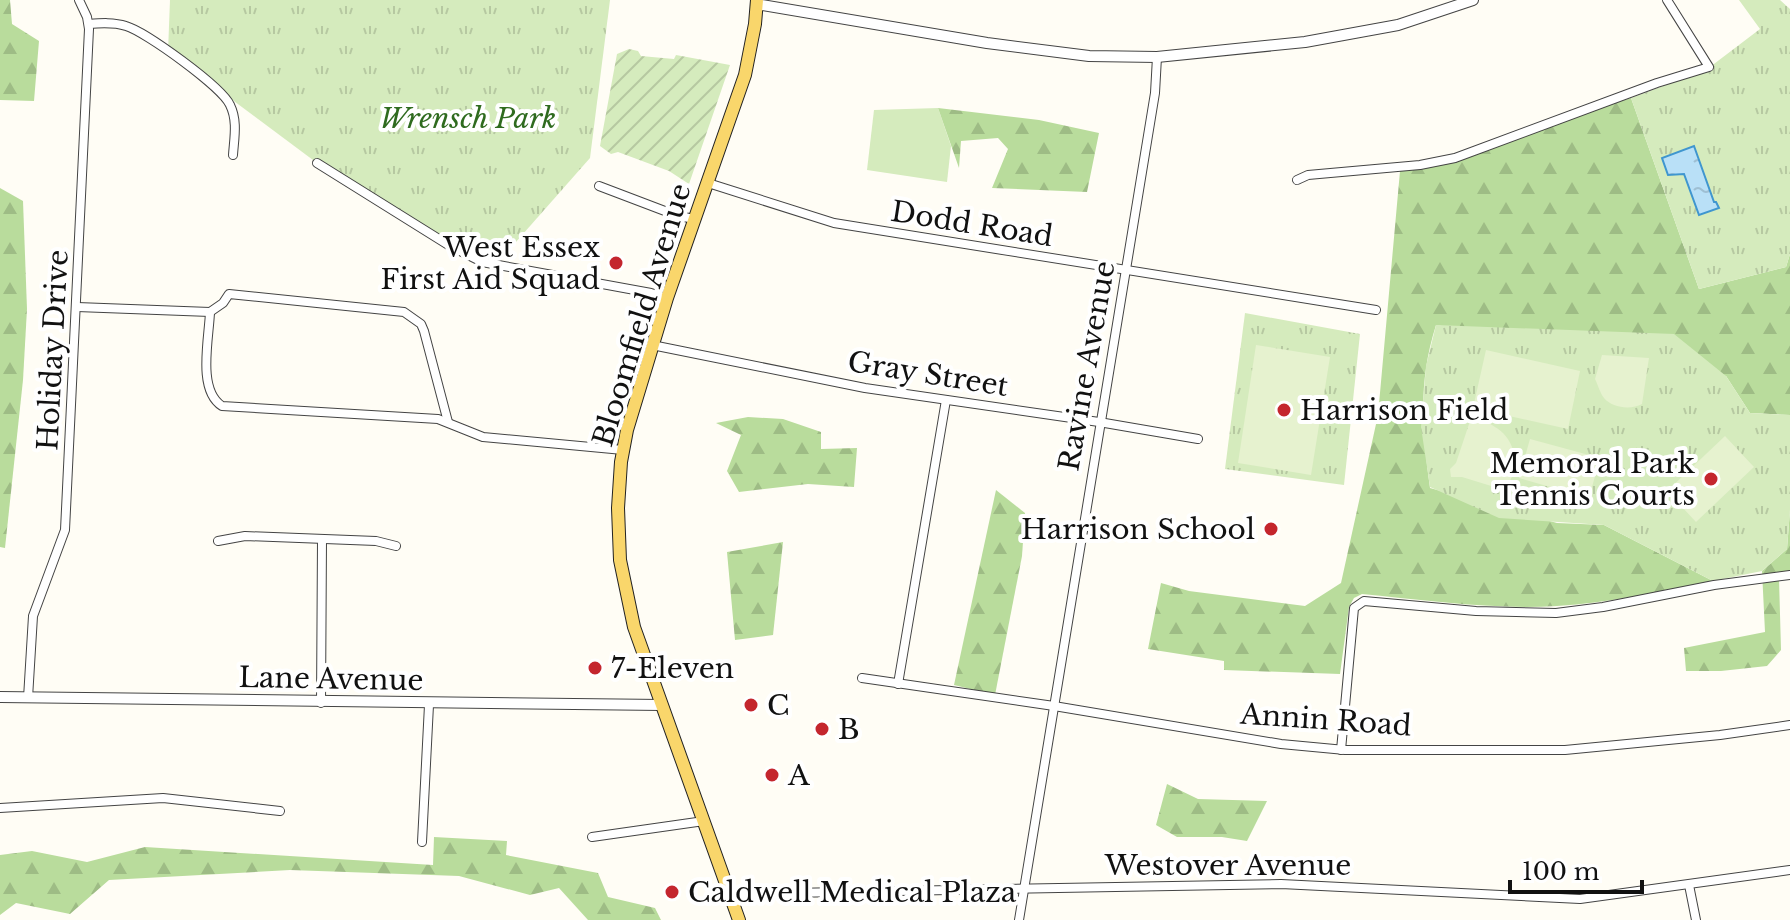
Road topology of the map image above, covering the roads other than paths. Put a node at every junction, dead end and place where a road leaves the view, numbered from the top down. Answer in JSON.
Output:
{"nodes":[{"id":1,"x":79,"y":0,"type":"edge"},
{"id":2,"x":792,"y":0,"type":"edge"},
{"id":3,"x":1473,"y":0,"type":"edge"},
{"id":4,"x":1667,"y":0,"type":"edge"},
{"id":5,"x":756,"y":2,"type":"edge"},
{"id":6,"x":783,"y":10,"type":"junction"},
{"id":7,"x":89,"y":24,"type":"junction"},
{"id":8,"x":1157,"y":57,"type":"junction"},
{"id":9,"x":233,"y":155,"type":"dead end"},
{"id":10,"x":317,"y":163,"type":"dead end"},
{"id":11,"x":1297,"y":180,"type":"dead end"},
{"id":12,"x":708,"y":183,"type":"junction"},
{"id":13,"x":599,"y":186,"type":"dead end"},
{"id":14,"x":695,"y":219,"type":"junction"},
{"id":15,"x":1125,"y":271,"type":"junction"},
{"id":16,"x":667,"y":298,"type":"junction"},
{"id":17,"x":77,"y":307,"type":"junction"},
{"id":18,"x":1376,"y":310,"type":"dead end"},
{"id":19,"x":210,"y":312,"type":"junction"},
{"id":20,"x":652,"y":345,"type":"junction"},
{"id":21,"x":946,"y":400,"type":"junction"},
{"id":22,"x":448,"y":422,"type":"junction"},
{"id":23,"x":1099,"y":422,"type":"junction"},
{"id":24,"x":1198,"y":439,"type":"dead end"},
{"id":25,"x":623,"y":450,"type":"junction"},
{"id":26,"x":322,"y":540,"type":"junction"},
{"id":27,"x":218,"y":541,"type":"dead end"},
{"id":28,"x":396,"y":546,"type":"dead end"},
{"id":29,"x":1790,"y":575,"type":"edge"},
{"id":30,"x":862,"y":678,"type":"dead end"},
{"id":31,"x":898,"y":684,"type":"junction"},
{"id":32,"x":0,"y":697,"type":"edge"},
{"id":33,"x":28,"y":698,"type":"junction"},
{"id":34,"x":321,"y":703,"type":"junction"},
{"id":35,"x":429,"y":705,"type":"junction"},
{"id":36,"x":662,"y":705,"type":"junction"},
{"id":37,"x":1054,"y":706,"type":"junction"},
{"id":38,"x":1790,"y":725,"type":"edge"},
{"id":39,"x":1341,"y":750,"type":"junction"},
{"id":40,"x":0,"y":808,"type":"edge"},
{"id":41,"x":280,"y":811,"type":"dead end"},
{"id":42,"x":704,"y":821,"type":"junction"},
{"id":43,"x":592,"y":837,"type":"dead end"},
{"id":44,"x":422,"y":842,"type":"dead end"},
{"id":45,"x":1790,"y":870,"type":"edge"},
{"id":46,"x":1689,"y":885,"type":"junction"},
{"id":47,"x":1024,"y":887,"type":"junction"},
{"id":48,"x":730,"y":894,"type":"junction"},
{"id":49,"x":739,"y":920,"type":"edge"},
{"id":50,"x":1019,"y":920,"type":"edge"},
{"id":51,"x":1696,"y":920,"type":"edge"}],
"edges":[{"from":1,"to":7,"type":"street","name":"Holiday Drive"},
{"from":2,"to":6,"type":"street"},
{"from":3,"to":8,"type":"street"},
{"from":4,"to":11,"type":"street"},
{"from":5,"to":6,"type":"street"},
{"from":5,"to":12,"type":"main road","name":"Bloomfield Avenue"},
{"from":6,"to":8,"type":"street"},
{"from":7,"to":9,"type":"street"},
{"from":7,"to":17,"type":"street","name":"Holiday Drive"},
{"from":8,"to":15,"type":"street","name":"Ravine Avenue"},
{"from":10,"to":16,"type":"street"},
{"from":12,"to":14,"type":"main road","name":"Bloomfield Avenue"},
{"from":12,"to":15,"type":"street","name":"Dodd Road"},
{"from":13,"to":14,"type":"street"},
{"from":14,"to":16,"type":"main road","name":"Bloomfield Avenue"},
{"from":15,"to":18,"type":"street","name":"Dodd Road"},
{"from":15,"to":23,"type":"street","name":"Ravine Avenue"},
{"from":16,"to":20,"type":"main road","name":"Bloomfield Avenue"},
{"from":17,"to":19,"type":"street"},
{"from":17,"to":33,"type":"street","name":"Holiday Drive"},
{"from":19,"to":22,"type":"street"},
{"from":19,"to":22,"type":"street"},
{"from":20,"to":21,"type":"street","name":"Gray Street"},
{"from":20,"to":25,"type":"main road","name":"Bloomfield Avenue"},
{"from":21,"to":23,"type":"street","name":"Gray Street"},
{"from":21,"to":31,"type":"street"},
{"from":22,"to":25,"type":"street"},
{"from":23,"to":24,"type":"street","name":"Gray Street"},
{"from":23,"to":37,"type":"street","name":"Ravine Avenue"},
{"from":25,"to":36,"type":"main road","name":"Bloomfield Avenue"},
{"from":26,"to":27,"type":"street"},
{"from":26,"to":28,"type":"street"},
{"from":26,"to":34,"type":"street"},
{"from":29,"to":39,"type":"street"},
{"from":30,"to":31,"type":"street","name":"Annin Road"},
{"from":31,"to":37,"type":"street","name":"Annin Road"},
{"from":32,"to":33,"type":"street","name":"Lane Avenue"},
{"from":33,"to":34,"type":"street","name":"Lane Avenue"},
{"from":34,"to":35,"type":"street","name":"Lane Avenue"},
{"from":35,"to":36,"type":"street","name":"Lane Avenue"},
{"from":35,"to":44,"type":"street"},
{"from":36,"to":42,"type":"main road","name":"Bloomfield Avenue"},
{"from":37,"to":39,"type":"street","name":"Annin Road"},
{"from":37,"to":47,"type":"street","name":"Ravine Avenue"},
{"from":38,"to":39,"type":"street","name":"Annin Road"},
{"from":40,"to":41,"type":"street"},
{"from":42,"to":43,"type":"street"},
{"from":42,"to":48,"type":"main road","name":"Bloomfield Avenue"},
{"from":45,"to":46,"type":"street","name":"Westover Avenue"},
{"from":46,"to":47,"type":"street","name":"Westover Avenue"},
{"from":46,"to":51,"type":"street"},
{"from":47,"to":48,"type":"street","name":"Westover Avenue"},
{"from":47,"to":50,"type":"street","name":"Ravine Avenue"},
{"from":48,"to":49,"type":"main road","name":"Bloomfield Avenue"}]}
